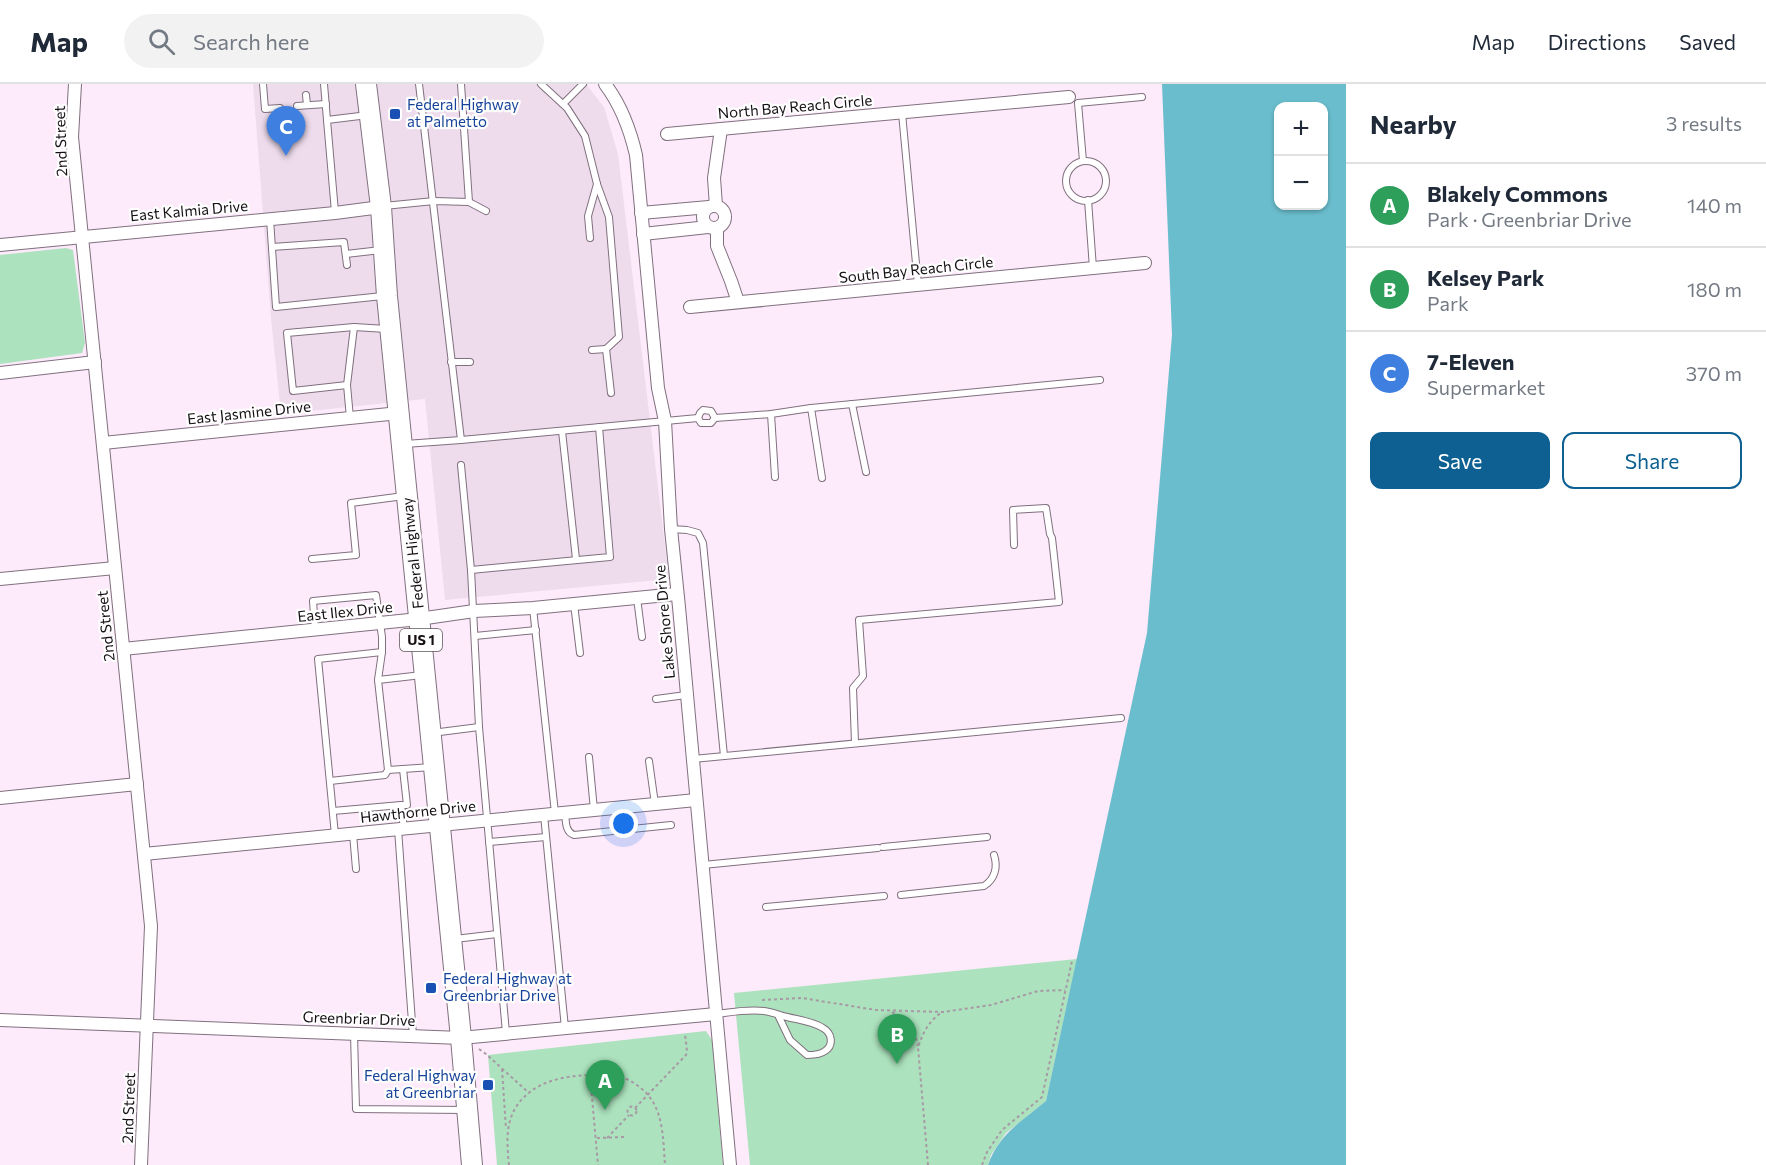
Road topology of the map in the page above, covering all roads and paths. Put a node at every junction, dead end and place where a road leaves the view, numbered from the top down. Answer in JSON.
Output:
{"nodes":[{"id":1,"x":75,"y":84,"type":"edge"},
{"id":2,"x":263,"y":84,"type":"edge"},
{"id":3,"x":324,"y":84,"type":"edge"},
{"id":4,"x":366,"y":84,"type":"edge"},
{"id":5,"x":418,"y":84,"type":"edge"},
{"id":6,"x":461,"y":84,"type":"edge"},
{"id":7,"x":541,"y":84,"type":"edge"},
{"id":8,"x":583,"y":84,"type":"edge"},
{"id":9,"x":605,"y":84,"type":"edge"},
{"id":10,"x":306,"y":95,"type":"dead end"},
{"id":11,"x":1142,"y":97,"type":"dead end"},
{"id":12,"x":1074,"y":100,"type":"junction"},
{"id":13,"x":326,"y":104,"type":"junction"},
{"id":14,"x":563,"y":104,"type":"junction"},
{"id":15,"x":307,"y":105,"type":"junction"},
{"id":16,"x":297,"y":106,"type":"dead end"},
{"id":17,"x":280,"y":108,"type":"dead end"},
{"id":18,"x":902,"y":112,"type":"junction"},
{"id":19,"x":369,"y":115,"type":"junction"},
{"id":20,"x":327,"y":120,"type":"junction"},
{"id":21,"x":721,"y":129,"type":"junction"},
{"id":22,"x":667,"y":134,"type":"dead end"},
{"id":23,"x":1083,"y":161,"type":"junction"},
{"id":24,"x":597,"y":184,"type":"junction"},
{"id":25,"x":434,"y":201,"type":"junction"},
{"id":26,"x":1088,"y":201,"type":"junction"},
{"id":27,"x":469,"y":202,"type":"junction"},
{"id":28,"x":381,"y":207,"type":"junction"},
{"id":29,"x":712,"y":207,"type":"junction"},
{"id":30,"x":486,"y":212,"type":"dead end"},
{"id":31,"x":335,"y":213,"type":"junction"},
{"id":32,"x":641,"y":213,"type":"junction"},
{"id":33,"x":270,"y":219,"type":"junction"},
{"id":34,"x":713,"y":227,"type":"junction"},
{"id":35,"x":643,"y":234,"type":"junction"},
{"id":36,"x":82,"y":236,"type":"junction"},
{"id":37,"x":590,"y":238,"type":"dead end"},
{"id":38,"x":0,"y":245,"type":"edge"},
{"id":39,"x":272,"y":247,"type":"junction"},
{"id":40,"x":385,"y":250,"type":"junction"},
{"id":41,"x":346,"y":254,"type":"junction"},
{"id":42,"x":1145,"y":263,"type":"dead end"},
{"id":43,"x":347,"y":265,"type":"dead end"},
{"id":44,"x":1093,"y":268,"type":"junction"},
{"id":45,"x":918,"y":285,"type":"junction"},
{"id":46,"x":387,"y":296,"type":"junction"},
{"id":47,"x":738,"y":302,"type":"junction"},
{"id":48,"x":690,"y":307,"type":"dead end"},
{"id":49,"x":354,"y":327,"type":"junction"},
{"id":50,"x":390,"y":329,"type":"junction"},
{"id":51,"x":606,"y":349,"type":"junction"},
{"id":52,"x":592,"y":350,"type":"dead end"},
{"id":53,"x":95,"y":362,"type":"junction"},
{"id":54,"x":451,"y":362,"type":"junction"},
{"id":55,"x":470,"y":362,"type":"dead end"},
{"id":56,"x":0,"y":373,"type":"edge"},
{"id":57,"x":1100,"y":380,"type":"dead end"},
{"id":58,"x":347,"y":385,"type":"junction"},
{"id":59,"x":611,"y":393,"type":"dead end"},
{"id":60,"x":852,"y":404,"type":"junction"},
{"id":61,"x":810,"y":408,"type":"junction"},
{"id":62,"x":399,"y":413,"type":"junction"},
{"id":63,"x":771,"y":414,"type":"junction"},
{"id":64,"x":350,"y":418,"type":"junction"},
{"id":65,"x":698,"y":418,"type":"junction"},
{"id":66,"x":715,"y":418,"type":"junction"},
{"id":67,"x":665,"y":421,"type":"junction"},
{"id":68,"x":599,"y":428,"type":"junction"},
{"id":69,"x":562,"y":431,"type":"junction"},
{"id":70,"x":461,"y":440,"type":"junction"},
{"id":71,"x":103,"y":443,"type":"junction"},
{"id":72,"x":402,"y":444,"type":"junction"},
{"id":73,"x":461,"y":465,"type":"dead end"},
{"id":74,"x":866,"y":472,"type":"dead end"},
{"id":75,"x":775,"y":477,"type":"dead end"},
{"id":76,"x":822,"y":478,"type":"dead end"},
{"id":77,"x":407,"y":496,"type":"junction"},
{"id":78,"x":671,"y":530,"type":"junction"},
{"id":79,"x":1014,"y":545,"type":"dead end"},
{"id":80,"x":576,"y":559,"type":"junction"},
{"id":81,"x":312,"y":560,"type":"dead end"},
{"id":82,"x":115,"y":568,"type":"junction"},
{"id":83,"x":471,"y":570,"type":"junction"},
{"id":84,"x":0,"y":579,"type":"edge"},
{"id":85,"x":677,"y":594,"type":"junction"},
{"id":86,"x":637,"y":598,"type":"junction"},
{"id":87,"x":574,"y":604,"type":"junction"},
{"id":88,"x":533,"y":608,"type":"junction"},
{"id":89,"x":474,"y":611,"type":"junction"},
{"id":90,"x":419,"y":619,"type":"junction"},
{"id":91,"x":380,"y":623,"type":"junction"},
{"id":92,"x":315,"y":630,"type":"junction"},
{"id":93,"x":536,"y":630,"type":"junction"},
{"id":94,"x":475,"y":636,"type":"junction"},
{"id":95,"x":642,"y":638,"type":"dead end"},
{"id":96,"x":123,"y":649,"type":"junction"},
{"id":97,"x":382,"y":652,"type":"junction"},
{"id":98,"x":580,"y":653,"type":"dead end"},
{"id":99,"x":425,"y":675,"type":"junction"},
{"id":100,"x":378,"y":680,"type":"junction"},
{"id":101,"x":686,"y":695,"type":"junction"},
{"id":102,"x":656,"y":699,"type":"dead end"},
{"id":103,"x":1121,"y":718,"type":"dead end"},
{"id":104,"x":479,"y":727,"type":"junction"},
{"id":105,"x":431,"y":733,"type":"junction"},
{"id":106,"x":855,"y":743,"type":"junction"},
{"id":107,"x":724,"y":756,"type":"junction"},
{"id":108,"x":589,"y":757,"type":"dead end"},
{"id":109,"x":692,"y":759,"type":"junction"},
{"id":110,"x":649,"y":761,"type":"dead end"},
{"id":111,"x":434,"y":766,"type":"junction"},
{"id":112,"x":403,"y":768,"type":"junction"},
{"id":113,"x":388,"y":770,"type":"junction"},
{"id":114,"x":330,"y":781,"type":"junction"},
{"id":115,"x":137,"y":784,"type":"junction"},
{"id":116,"x":0,"y":798,"type":"edge"},
{"id":117,"x":696,"y":800,"type":"junction"},
{"id":118,"x":655,"y":804,"type":"junction"},
{"id":119,"x":401,"y":806,"type":"junction"},
{"id":120,"x":594,"y":810,"type":"junction"},
{"id":121,"x":333,"y":811,"type":"junction"},
{"id":122,"x":555,"y":814,"type":"junction"},
{"id":123,"x":487,"y":820,"type":"junction"},
{"id":124,"x":440,"y":825,"type":"junction"},
{"id":125,"x":670,"y":825,"type":"dead end"},
{"id":126,"x":401,"y":829,"type":"junction"},
{"id":127,"x":353,"y":834,"type":"junction"},
{"id":128,"x":335,"y":835,"type":"junction"},
{"id":129,"x":546,"y":837,"type":"junction"},
{"id":130,"x":987,"y":837,"type":"dead end"},
{"id":131,"x":489,"y":842,"type":"junction"},
{"id":132,"x":144,"y":854,"type":"junction"},
{"id":133,"x":994,"y":855,"type":"dead end"},
{"id":134,"x":702,"y":865,"type":"junction"},
{"id":135,"x":356,"y":869,"type":"dead end"},
{"id":136,"x":901,"y":895,"type":"dead end"},
{"id":137,"x":884,"y":896,"type":"dead end"},
{"id":138,"x":766,"y":908,"type":"dead end"},
{"id":139,"x":497,"y":934,"type":"junction"},
{"id":140,"x":451,"y":939,"type":"junction"},
{"id":141,"x":1071,"y":961,"type":"dead end"},
{"id":142,"x":1065,"y":990,"type":"junction"},
{"id":143,"x":761,"y":1000,"type":"dead end"},
{"id":144,"x":889,"y":1011,"type":"junction"},
{"id":145,"x":943,"y":1012,"type":"junction"},
{"id":146,"x":716,"y":1014,"type":"junction"},
{"id":147,"x":778,"y":1015,"type":"junction"},
{"id":148,"x":0,"y":1020,"type":"edge"},
{"id":149,"x":147,"y":1026,"type":"junction"},
{"id":150,"x":565,"y":1028,"type":"junction"},
{"id":151,"x":354,"y":1034,"type":"junction"},
{"id":152,"x":506,"y":1034,"type":"junction"},
{"id":153,"x":685,"y":1034,"type":"dead end"},
{"id":154,"x":413,"y":1036,"type":"junction"},
{"id":155,"x":461,"y":1038,"type":"junction"},
{"id":156,"x":918,"y":1047,"type":"junction"},
{"id":157,"x":502,"y":1069,"type":"junction"},
{"id":158,"x":590,"y":1075,"type":"junction"},
{"id":159,"x":529,"y":1093,"type":"junction"},
{"id":160,"x":648,"y":1095,"type":"junction"},
{"id":161,"x":635,"y":1108,"type":"junction"},
{"id":162,"x":468,"y":1110,"type":"junction"},
{"id":163,"x":629,"y":1115,"type":"junction"},
{"id":164,"x":507,"y":1132,"type":"junction"},
{"id":165,"x":624,"y":1137,"type":"dead end"},
{"id":166,"x":596,"y":1138,"type":"junction"},
{"id":167,"x":607,"y":1138,"type":"junction"},
{"id":168,"x":141,"y":1165,"type":"edge"},
{"id":169,"x":472,"y":1165,"type":"edge"},
{"id":170,"x":509,"y":1165,"type":"edge"},
{"id":171,"x":598,"y":1165,"type":"edge"},
{"id":172,"x":665,"y":1165,"type":"edge"},
{"id":173,"x":730,"y":1165,"type":"edge"},
{"id":174,"x":928,"y":1165,"type":"edge"},
{"id":175,"x":982,"y":1165,"type":"edge"}],
"edges":[{"from":1,"to":36,"type":"street","name":"2nd Street"},
{"from":2,"to":17,"type":"lane"},
{"from":3,"to":13,"type":"lane"},
{"from":4,"to":19,"type":"main road","name":"Federal Highway","number":"US 1"},
{"from":5,"to":25,"type":"lane"},
{"from":6,"to":27,"type":"lane"},
{"from":7,"to":14,"type":"lane"},
{"from":8,"to":14,"type":"lane"},
{"from":9,"to":32,"type":"street","name":"Lake Shore Drive"},
{"from":10,"to":15,"type":"lane"},
{"from":11,"to":12,"type":"lane"},
{"from":12,"to":18,"type":"street","name":"North Bay Reach Circle"},
{"from":12,"to":23,"type":"lane"},
{"from":13,"to":15,"type":"lane"},
{"from":13,"to":20,"type":"lane"},
{"from":14,"to":24,"type":"lane"},
{"from":15,"to":16,"type":"lane"},
{"from":18,"to":21,"type":"street","name":"North Bay Reach Circle"},
{"from":18,"to":45,"type":"lane"},
{"from":19,"to":20,"type":"lane"},
{"from":19,"to":28,"type":"main road","name":"Federal Highway","number":"US 1"},
{"from":20,"to":31,"type":"lane"},
{"from":21,"to":22,"type":"street","name":"North Bay Reach Circle"},
{"from":21,"to":29,"type":"street"},
{"from":23,"to":26,"type":"lane"},
{"from":23,"to":26,"type":"lane"},
{"from":24,"to":37,"type":"lane"},
{"from":24,"to":51,"type":"lane"},
{"from":25,"to":27,"type":"lane"},
{"from":25,"to":28,"type":"lane"},
{"from":25,"to":54,"type":"lane"},
{"from":26,"to":44,"type":"lane"},
{"from":27,"to":30,"type":"lane"},
{"from":28,"to":31,"type":"street","name":"East Kalmia Drive"},
{"from":28,"to":40,"type":"main road","name":"Federal Highway","number":"US 1"},
{"from":29,"to":32,"type":"street"},
{"from":29,"to":34,"type":"street"},
{"from":29,"to":34,"type":"street"},
{"from":31,"to":33,"type":"street","name":"East Kalmia Drive"},
{"from":32,"to":35,"type":"street","name":"Lake Shore Drive"},
{"from":33,"to":36,"type":"street","name":"East Kalmia Drive"},
{"from":33,"to":39,"type":"lane"},
{"from":34,"to":35,"type":"street"},
{"from":34,"to":47,"type":"street"},
{"from":35,"to":67,"type":"street","name":"Lake Shore Drive"},
{"from":36,"to":38,"type":"street","name":"East Kalmia Drive"},
{"from":36,"to":53,"type":"street","name":"2nd Street"},
{"from":39,"to":41,"type":"lane"},
{"from":39,"to":46,"type":"lane"},
{"from":40,"to":41,"type":"lane"},
{"from":40,"to":46,"type":"main road","name":"Federal Highway","number":"US 1"},
{"from":41,"to":43,"type":"lane"},
{"from":42,"to":44,"type":"street","name":"South Bay Reach Circle"},
{"from":44,"to":45,"type":"street","name":"South Bay Reach Circle"},
{"from":45,"to":47,"type":"street","name":"South Bay Reach Circle"},
{"from":46,"to":50,"type":"main road","name":"Federal Highway","number":"US 1"},
{"from":47,"to":48,"type":"street","name":"South Bay Reach Circle"},
{"from":49,"to":50,"type":"lane"},
{"from":49,"to":58,"type":"lane"},
{"from":49,"to":58,"type":"lane"},
{"from":50,"to":62,"type":"main road","name":"Federal Highway","number":"US 1"},
{"from":51,"to":52,"type":"lane"},
{"from":51,"to":59,"type":"lane"},
{"from":53,"to":56,"type":"street"},
{"from":53,"to":71,"type":"street","name":"2nd Street"},
{"from":54,"to":55,"type":"lane"},
{"from":54,"to":70,"type":"lane"},
{"from":57,"to":60,"type":"lane"},
{"from":58,"to":64,"type":"lane"},
{"from":60,"to":61,"type":"lane"},
{"from":60,"to":74,"type":"lane"},
{"from":61,"to":63,"type":"lane"},
{"from":61,"to":76,"type":"lane"},
{"from":62,"to":64,"type":"street","name":"East Jasmine Drive"},
{"from":62,"to":72,"type":"main road","name":"Federal Highway","number":"US 1"},
{"from":63,"to":66,"type":"lane"},
{"from":63,"to":75,"type":"lane"},
{"from":64,"to":71,"type":"street","name":"East Jasmine Drive"},
{"from":65,"to":66,"type":"lane"},
{"from":65,"to":66,"type":"lane"},
{"from":65,"to":67,"type":"lane"},
{"from":67,"to":68,"type":"lane"},
{"from":67,"to":78,"type":"street","name":"Lake Shore Drive"},
{"from":68,"to":69,"type":"lane"},
{"from":68,"to":80,"type":"lane"},
{"from":69,"to":70,"type":"lane"},
{"from":69,"to":80,"type":"lane"},
{"from":70,"to":72,"type":"lane"},
{"from":71,"to":82,"type":"street","name":"2nd Street"},
{"from":72,"to":77,"type":"main road","name":"Federal Highway","number":"US 1"},
{"from":73,"to":83,"type":"lane"},
{"from":77,"to":81,"type":"lane"},
{"from":77,"to":90,"type":"main road","name":"Federal Highway","number":"US 1"},
{"from":78,"to":85,"type":"street","name":"Lake Shore Drive"},
{"from":78,"to":107,"type":"lane"},
{"from":79,"to":106,"type":"lane"},
{"from":80,"to":83,"type":"lane"},
{"from":82,"to":84,"type":"street"},
{"from":82,"to":96,"type":"street","name":"2nd Street"},
{"from":83,"to":89,"type":"lane"},
{"from":85,"to":86,"type":"street","name":"East Ilex Drive"},
{"from":85,"to":101,"type":"street","name":"Lake Shore Drive"},
{"from":86,"to":87,"type":"street","name":"East Ilex Drive"},
{"from":86,"to":95,"type":"lane"},
{"from":87,"to":88,"type":"street","name":"East Ilex Drive"},
{"from":87,"to":98,"type":"lane"},
{"from":88,"to":89,"type":"street","name":"East Ilex Drive"},
{"from":88,"to":93,"type":"lane"},
{"from":89,"to":90,"type":"street","name":"East Ilex Drive"},
{"from":89,"to":94,"type":"lane"},
{"from":90,"to":91,"type":"street","name":"East Ilex Drive"},
{"from":90,"to":99,"type":"main road","name":"Federal Highway","number":"US 1"},
{"from":91,"to":92,"type":"street","name":"East Ilex Drive"},
{"from":91,"to":92,"type":"lane"},
{"from":91,"to":97,"type":"lane"},
{"from":92,"to":96,"type":"street","name":"East Ilex Drive"},
{"from":93,"to":94,"type":"lane"},
{"from":93,"to":122,"type":"lane"},
{"from":94,"to":104,"type":"lane"},
{"from":96,"to":115,"type":"street","name":"2nd Street"},
{"from":97,"to":100,"type":"lane"},
{"from":97,"to":114,"type":"lane"},
{"from":99,"to":100,"type":"lane"},
{"from":99,"to":105,"type":"main road","name":"Federal Highway","number":"US 1"},
{"from":100,"to":113,"type":"lane"},
{"from":101,"to":102,"type":"lane"},
{"from":101,"to":109,"type":"street","name":"Lake Shore Drive"},
{"from":103,"to":106,"type":"lane"},
{"from":104,"to":105,"type":"lane"},
{"from":104,"to":123,"type":"lane"},
{"from":105,"to":111,"type":"main road","name":"Federal Highway","number":"US 1"},
{"from":106,"to":107,"type":"lane"},
{"from":107,"to":109,"type":"lane"},
{"from":108,"to":120,"type":"lane"},
{"from":109,"to":117,"type":"street","name":"Lake Shore Drive"},
{"from":110,"to":118,"type":"lane"},
{"from":111,"to":112,"type":"lane"},
{"from":111,"to":124,"type":"main road","name":"Federal Highway","number":"US 1"},
{"from":112,"to":113,"type":"lane"},
{"from":112,"to":119,"type":"lane"},
{"from":113,"to":114,"type":"lane"},
{"from":114,"to":121,"type":"lane"},
{"from":115,"to":116,"type":"street"},
{"from":115,"to":132,"type":"street","name":"2nd Street"},
{"from":117,"to":118,"type":"street","name":"Hawthorne Drive"},
{"from":117,"to":134,"type":"street","name":"Lake Shore Drive"},
{"from":118,"to":120,"type":"street","name":"Hawthorne Drive"},
{"from":119,"to":121,"type":"lane"},
{"from":119,"to":126,"type":"lane"},
{"from":120,"to":122,"type":"street","name":"Hawthorne Drive"},
{"from":121,"to":128,"type":"lane"},
{"from":122,"to":123,"type":"street","name":"Hawthorne Drive"},
{"from":122,"to":125,"type":"lane"},
{"from":122,"to":129,"type":"lane"},
{"from":123,"to":124,"type":"street","name":"Hawthorne Drive"},
{"from":123,"to":131,"type":"lane"},
{"from":124,"to":126,"type":"street","name":"Hawthorne Drive"},
{"from":124,"to":140,"type":"main road","name":"Federal Highway","number":"US 1"},
{"from":126,"to":127,"type":"street","name":"Hawthorne Drive"},
{"from":126,"to":154,"type":"lane"},
{"from":127,"to":128,"type":"street","name":"Hawthorne Drive"},
{"from":127,"to":135,"type":"lane"},
{"from":128,"to":132,"type":"street","name":"Hawthorne Drive"},
{"from":129,"to":131,"type":"lane"},
{"from":129,"to":150,"type":"lane"},
{"from":130,"to":134,"type":"lane"},
{"from":131,"to":139,"type":"lane"},
{"from":132,"to":149,"type":"street","name":"2nd Street"},
{"from":133,"to":136,"type":"lane"},
{"from":134,"to":146,"type":"street","name":"Lake Shore Drive"},
{"from":137,"to":138,"type":"lane"},
{"from":139,"to":140,"type":"lane"},
{"from":139,"to":152,"type":"lane"},
{"from":140,"to":155,"type":"main road","name":"Federal Highway","number":"US 1"},
{"from":141,"to":142,"type":"path"},
{"from":142,"to":145,"type":"path"},
{"from":142,"to":175,"type":"path"},
{"from":143,"to":144,"type":"path"},
{"from":144,"to":145,"type":"path"},
{"from":144,"to":156,"type":"path"},
{"from":145,"to":156,"type":"path"},
{"from":146,"to":147,"type":"lane"},
{"from":146,"to":150,"type":"street","name":"Greenbriar Drive"},
{"from":146,"to":173,"type":"street","name":"Lake Shore Drive"},
{"from":147,"to":147,"type":"lane"},
{"from":148,"to":149,"type":"street","name":"Greenbriar Drive"},
{"from":149,"to":151,"type":"street","name":"Greenbriar Drive"},
{"from":149,"to":168,"type":"street","name":"2nd Street"},
{"from":150,"to":152,"type":"street","name":"Greenbriar Drive"},
{"from":151,"to":154,"type":"street","name":"Greenbriar Drive"},
{"from":151,"to":162,"type":"lane"},
{"from":152,"to":155,"type":"street","name":"Greenbriar Drive"},
{"from":153,"to":160,"type":"path"},
{"from":154,"to":155,"type":"street","name":"Greenbriar Drive"},
{"from":155,"to":157,"type":"path"},
{"from":155,"to":162,"type":"main road","name":"Federal Highway","number":"US 1"},
{"from":156,"to":174,"type":"path"},
{"from":157,"to":159,"type":"path"},
{"from":157,"to":164,"type":"path"},
{"from":158,"to":159,"type":"path"},
{"from":158,"to":160,"type":"path"},
{"from":158,"to":166,"type":"path"},
{"from":159,"to":164,"type":"path"},
{"from":160,"to":161,"type":"path"},
{"from":160,"to":172,"type":"path"},
{"from":161,"to":163,"type":"path"},
{"from":161,"to":163,"type":"path"},
{"from":162,"to":169,"type":"main road","name":"Federal Highway","number":"US 1"},
{"from":163,"to":167,"type":"path"},
{"from":164,"to":170,"type":"path"},
{"from":165,"to":167,"type":"path"},
{"from":166,"to":167,"type":"path"},
{"from":166,"to":171,"type":"path"}]}
